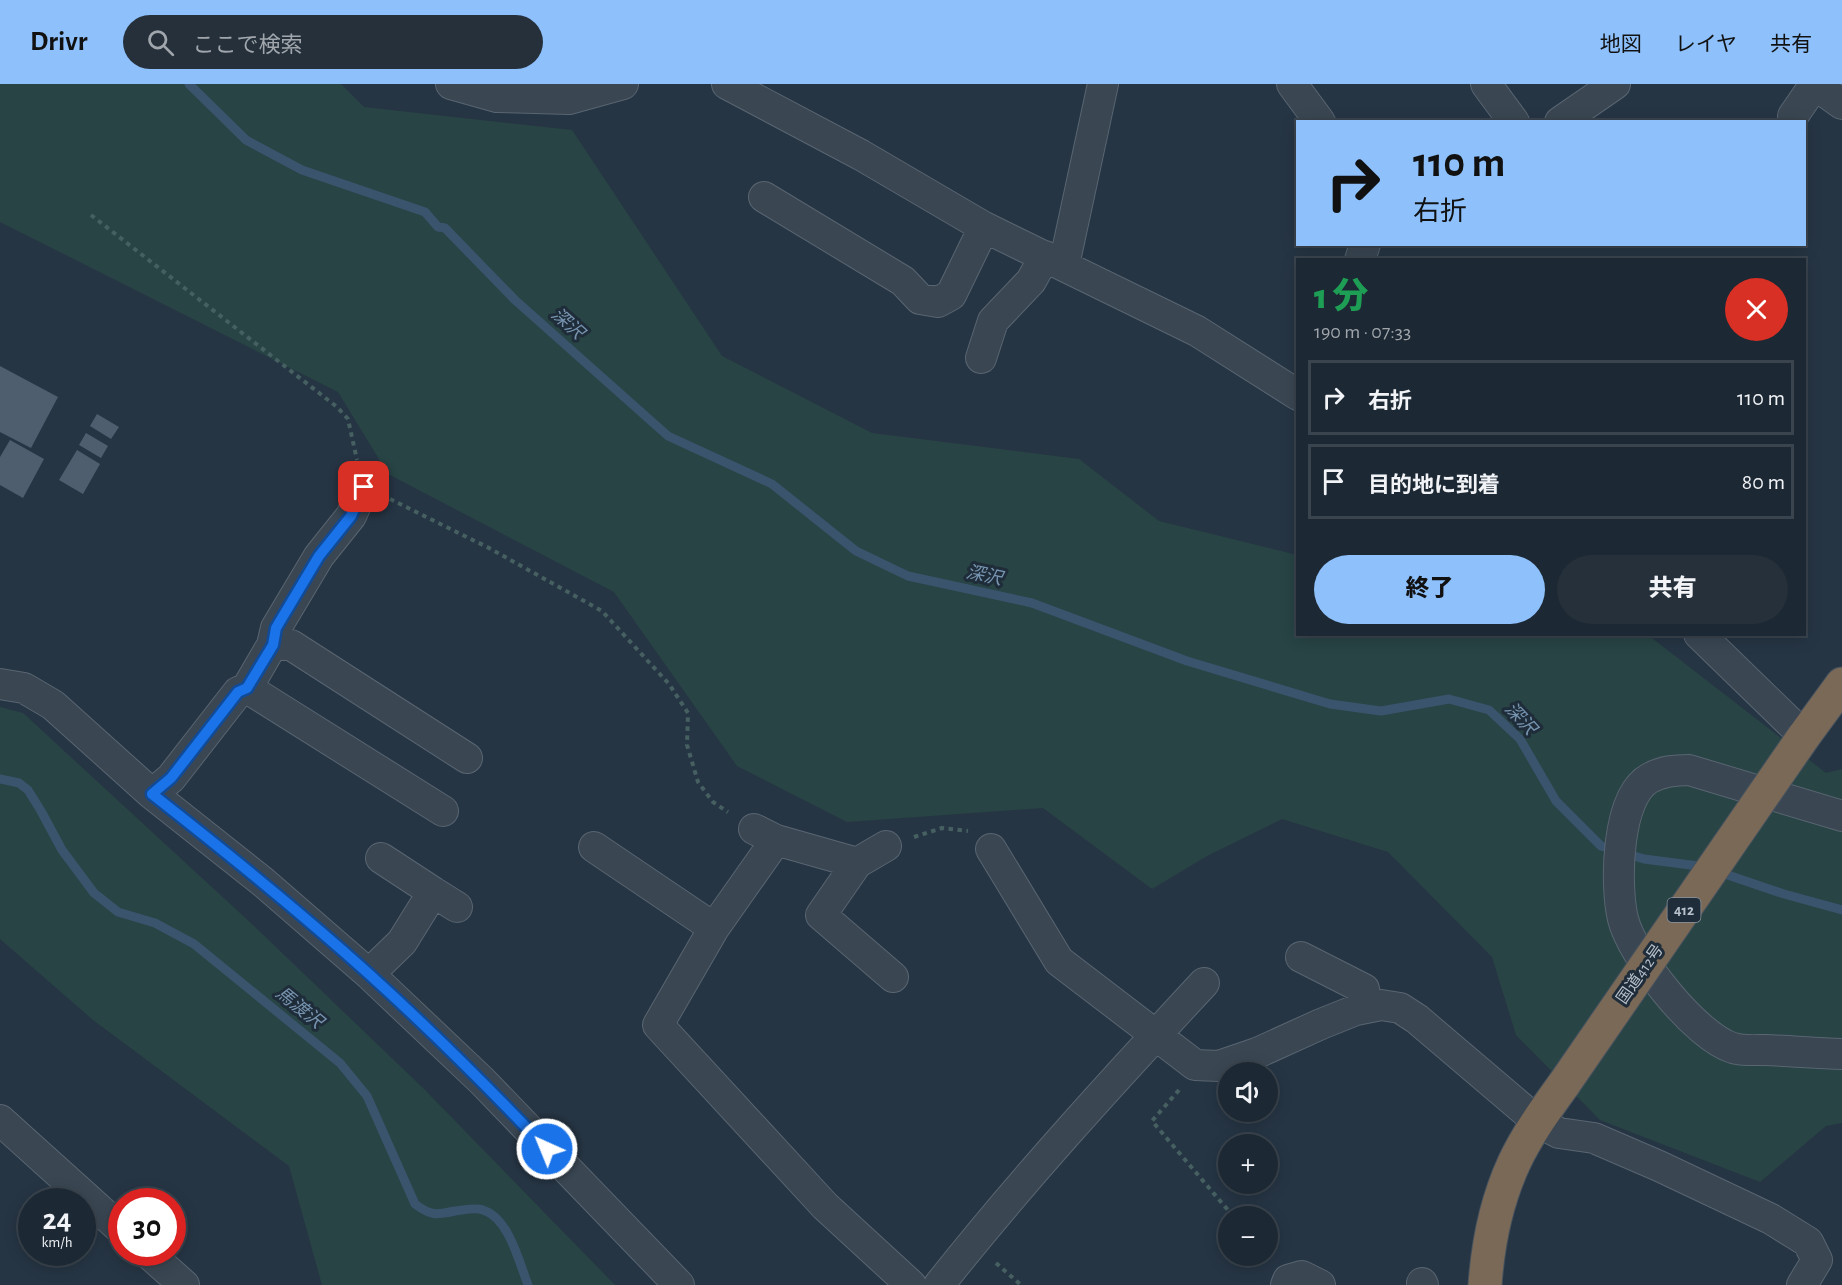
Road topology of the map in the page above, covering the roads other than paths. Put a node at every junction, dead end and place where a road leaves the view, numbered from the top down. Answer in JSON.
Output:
{"nodes":[{"id":1,"x":451,"y":84,"type":"edge"},
{"id":2,"x":623,"y":84,"type":"edge"},
{"id":3,"x":727,"y":84,"type":"edge"},
{"id":4,"x":1103,"y":84,"type":"edge"},
{"id":5,"x":1292,"y":84,"type":"edge"},
{"id":6,"x":1486,"y":84,"type":"edge"},
{"id":7,"x":1615,"y":84,"type":"edge"},
{"id":8,"x":1809,"y":86,"type":"edge"},
{"id":9,"x":1842,"y":104,"type":"edge"},
{"id":10,"x":1793,"y":116,"type":"dead end"},
{"id":11,"x":1319,"y":120,"type":"edge"},
{"id":12,"x":1513,"y":120,"type":"edge"},
{"id":13,"x":1563,"y":120,"type":"edge"},
{"id":14,"x":776,"y":214,"type":"dead end"},
{"id":15,"x":984,"y":227,"type":"junction"},
{"id":16,"x":1055,"y":261,"type":"junction"},
{"id":17,"x":981,"y":358,"type":"dead end"},
{"id":18,"x":1296,"y":394,"type":"edge"},
{"id":19,"x":364,"y":487,"type":"road end"},
{"id":20,"x":316,"y":599,"type":"dead end"},
{"id":21,"x":1702,"y":636,"type":"edge"},
{"id":22,"x":282,"y":645,"type":"junction"},
{"id":23,"x":0,"y":684,"type":"edge"},
{"id":24,"x":1842,"y":684,"type":"edge"},
{"id":25,"x":247,"y":688,"type":"junction"},
{"id":26,"x":1823,"y":723,"type":"edge"},
{"id":27,"x":467,"y":758,"type":"dead end"},
{"id":28,"x":152,"y":794,"type":"junction"},
{"id":29,"x":443,"y":811,"type":"dead end"},
{"id":30,"x":1842,"y":816,"type":"edge"},
{"id":31,"x":886,"y":846,"type":"road end"},
{"id":32,"x":594,"y":847,"type":"dead end"},
{"id":33,"x":991,"y":849,"type":"road end"},
{"id":34,"x":381,"y":858,"type":"dead end"},
{"id":35,"x":857,"y":863,"type":"junction"},
{"id":36,"x":714,"y":928,"type":"junction"},
{"id":37,"x":1301,"y":957,"type":"dead end"},
{"id":38,"x":369,"y":974,"type":"junction"},
{"id":39,"x":893,"y":976,"type":"dead end"},
{"id":40,"x":1204,"y":983,"type":"dead end"},
{"id":41,"x":1366,"y":1008,"type":"junction"},
{"id":42,"x":1157,"y":1034,"type":"junction"},
{"id":43,"x":1842,"y":1054,"type":"edge"},
{"id":44,"x":0,"y":1120,"type":"edge"},
{"id":45,"x":1538,"y":1122,"type":"junction"},
{"id":46,"x":108,"y":1217,"type":"edge"},
{"id":47,"x":163,"y":1266,"type":"edge"},
{"id":48,"x":184,"y":1285,"type":"edge"},
{"id":49,"x":679,"y":1285,"type":"edge"},
{"id":50,"x":911,"y":1285,"type":"edge"},
{"id":51,"x":939,"y":1285,"type":"edge"},
{"id":52,"x":1286,"y":1285,"type":"edge"},
{"id":53,"x":1320,"y":1285,"type":"edge"},
{"id":54,"x":1485,"y":1285,"type":"edge"},
{"id":55,"x":1802,"y":1285,"type":"edge"}],
"edges":[{"from":1,"to":2,"type":"street"},
{"from":3,"to":15,"type":"street"},
{"from":4,"to":16,"type":"street"},
{"from":5,"to":11,"type":"street"},
{"from":6,"to":12,"type":"street"},
{"from":7,"to":13,"type":"street"},
{"from":8,"to":9,"type":"street"},
{"from":8,"to":10,"type":"street"},
{"from":14,"to":15,"type":"street"},
{"from":15,"to":16,"type":"street"},
{"from":16,"to":17,"type":"street"},
{"from":16,"to":18,"type":"street"},
{"from":19,"to":22,"type":"street"},
{"from":20,"to":22,"type":"street"},
{"from":21,"to":26,"type":"street"},
{"from":22,"to":25,"type":"street"},
{"from":22,"to":27,"type":"street"},
{"from":23,"to":28,"type":"street"},
{"from":24,"to":26,"type":"highway","name":"国道412号","number":"412"},
{"from":25,"to":28,"type":"street"},
{"from":25,"to":29,"type":"street"},
{"from":26,"to":45,"type":"highway","name":"国道412号","number":"412","bridge":true},
{"from":28,"to":38,"type":"street"},
{"from":30,"to":43,"type":"street"},
{"from":31,"to":35,"type":"street"},
{"from":32,"to":36,"type":"street"},
{"from":33,"to":42,"type":"street"},
{"from":34,"to":38,"type":"street"},
{"from":35,"to":36,"type":"street"},
{"from":35,"to":39,"type":"street"},
{"from":36,"to":50,"type":"street"},
{"from":37,"to":41,"type":"street"},
{"from":38,"to":49,"type":"street"},
{"from":40,"to":42,"type":"street"},
{"from":41,"to":42,"type":"street"},
{"from":41,"to":45,"type":"street"},
{"from":42,"to":51,"type":"street"},
{"from":44,"to":46,"type":"street"},
{"from":45,"to":54,"type":"highway","name":"国道412号","number":"412"},
{"from":45,"to":55,"type":"street"},
{"from":47,"to":48,"type":"street"},
{"from":52,"to":53,"type":"street"}]}
